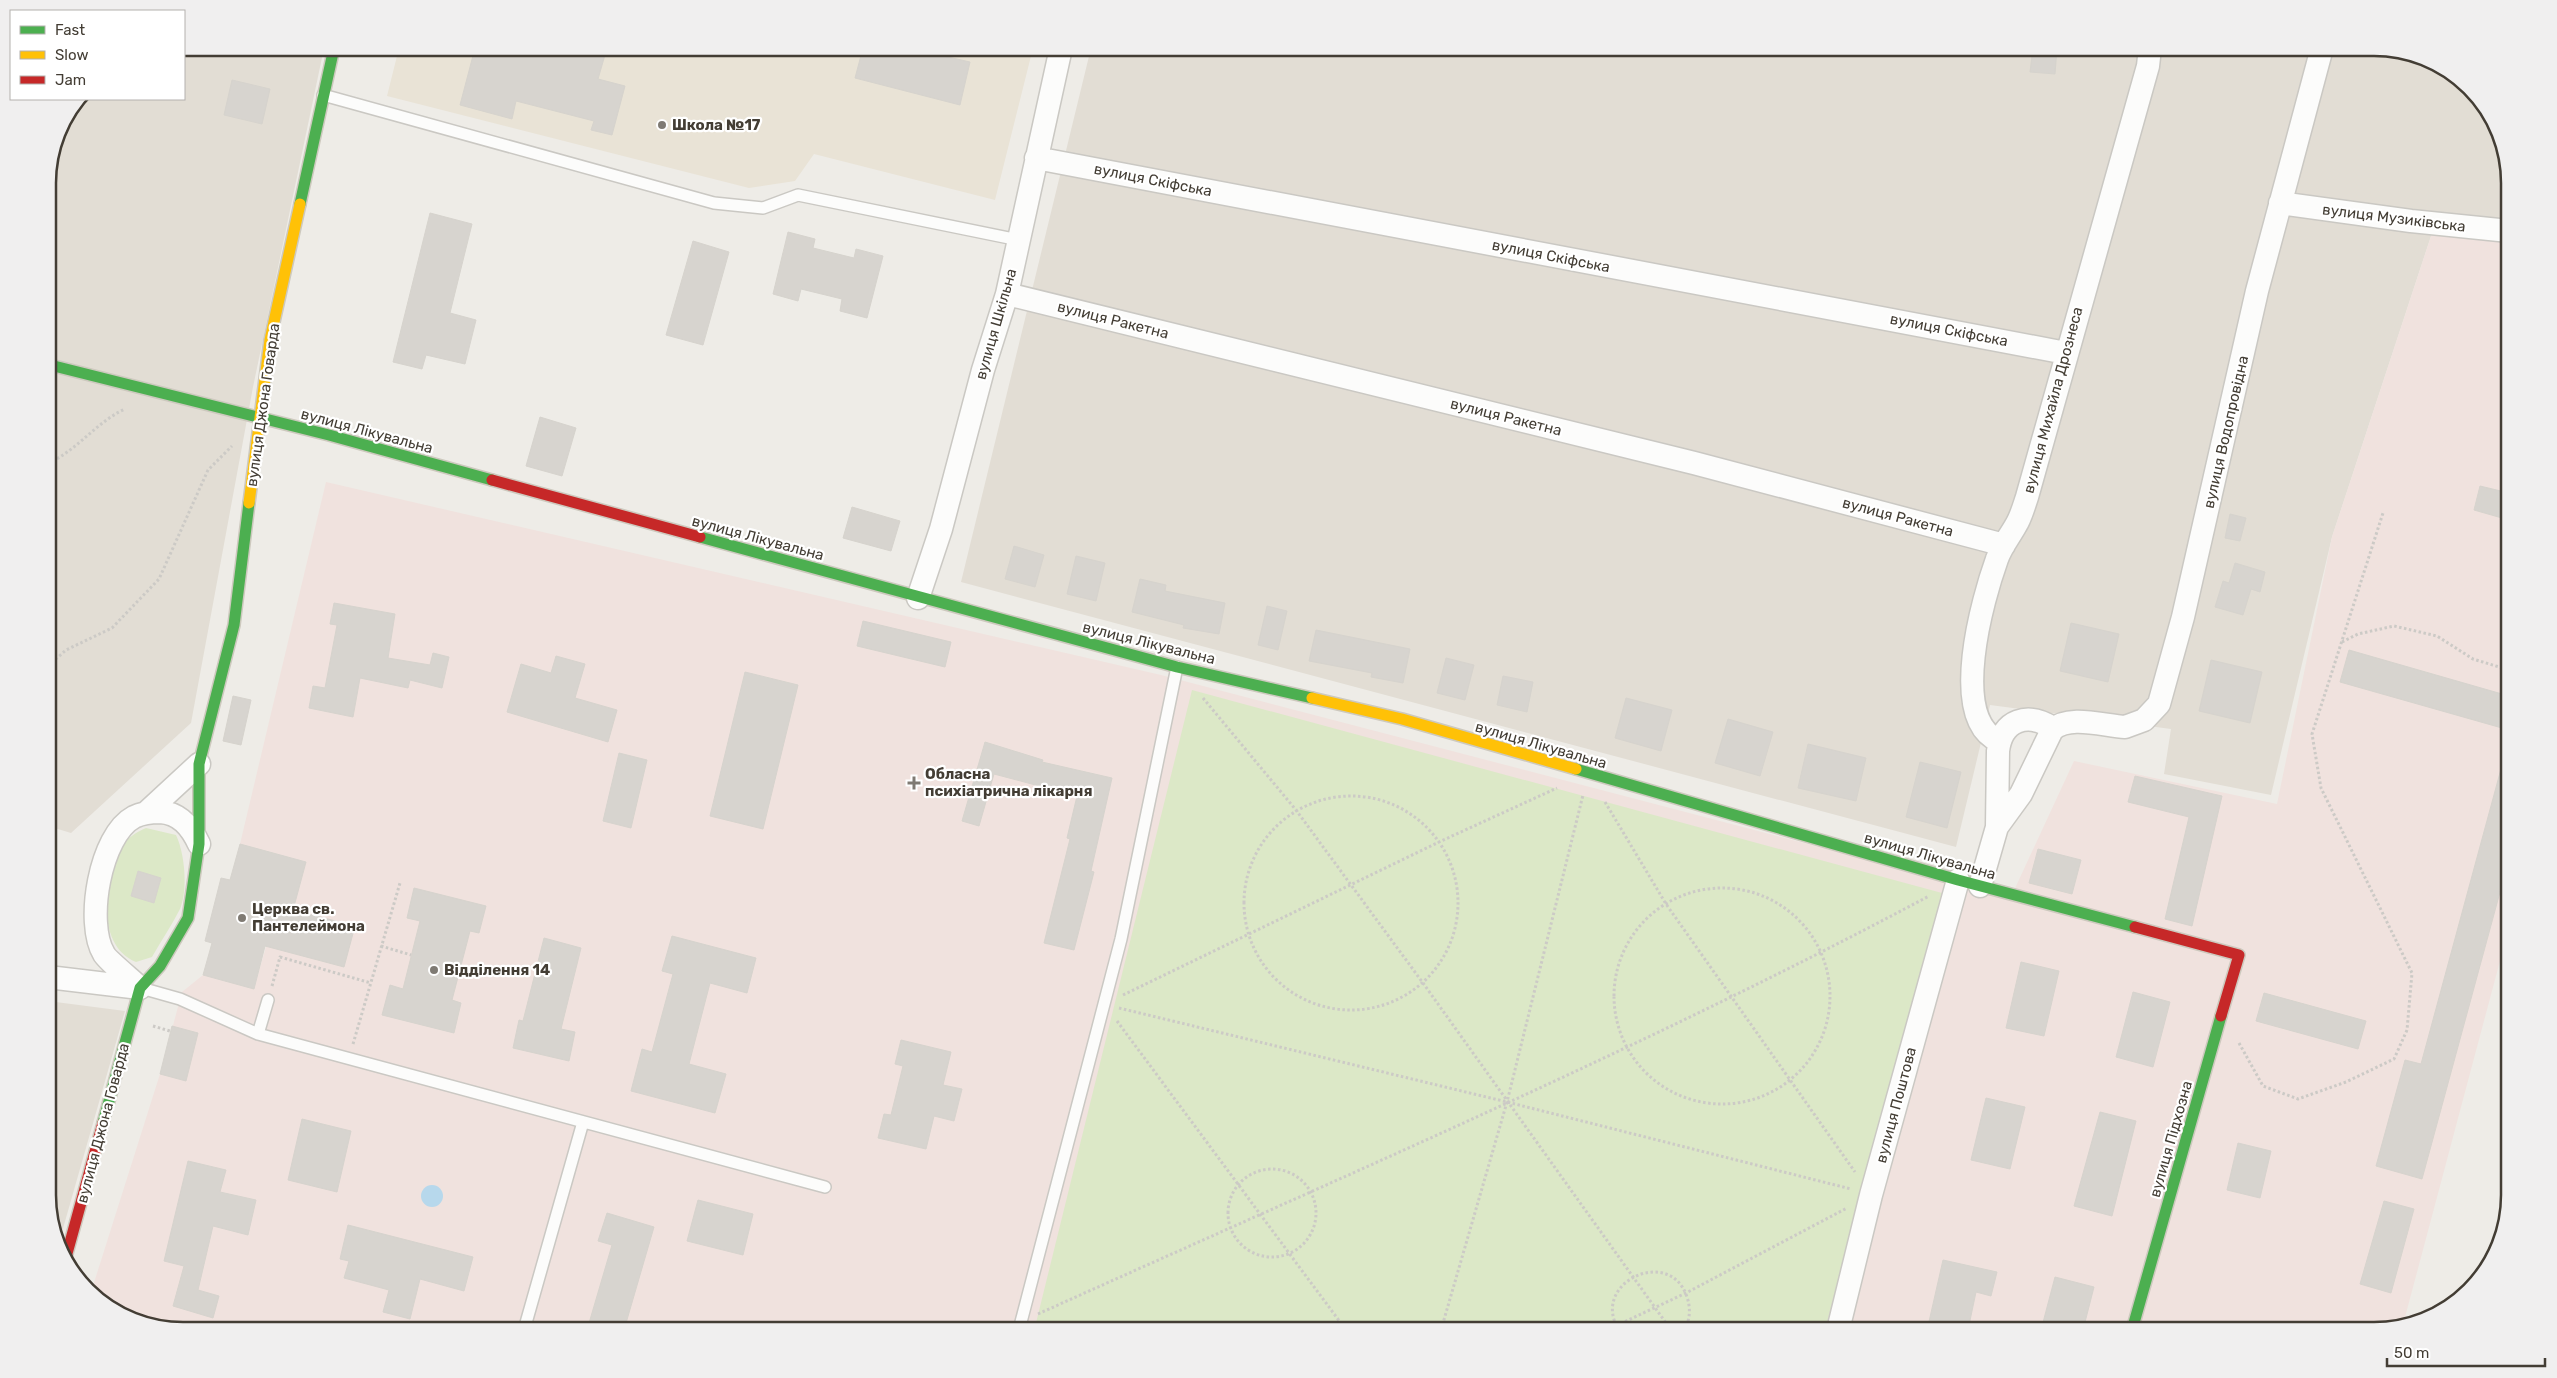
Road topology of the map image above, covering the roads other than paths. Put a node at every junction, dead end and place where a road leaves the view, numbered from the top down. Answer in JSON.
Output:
{"nodes":[{"id":1,"x":332,"y":56,"type":"edge"},
{"id":2,"x":1059,"y":56,"type":"edge"},
{"id":3,"x":2149,"y":56,"type":"edge"},
{"id":4,"x":2320,"y":56,"type":"edge"},
{"id":5,"x":323,"y":96,"type":"junction"},
{"id":6,"x":1036,"y":158,"type":"junction"},
{"id":7,"x":2280,"y":203,"type":"junction"},
{"id":8,"x":2500,"y":230,"type":"edge"},
{"id":9,"x":1019,"y":240,"type":"junction"},
{"id":10,"x":1006,"y":294,"type":"junction"},
{"id":11,"x":2066,"y":353,"type":"junction"},
{"id":12,"x":57,"y":367,"type":"edge"},
{"id":13,"x":261,"y":417,"type":"junction"},
{"id":14,"x":2004,"y":546,"type":"junction"},
{"id":15,"x":918,"y":598,"type":"junction"},
{"id":16,"x":1177,"y":667,"type":"junction"},
{"id":17,"x":2053,"y":728,"type":"junction"},
{"id":18,"x":1999,"y":742,"type":"junction"},
{"id":19,"x":200,"y":764,"type":"junction"},
{"id":20,"x":147,"y":812,"type":"junction"},
{"id":21,"x":1997,"y":827,"type":"junction"},
{"id":22,"x":200,"y":844,"type":"junction"},
{"id":23,"x":1958,"y":880,"type":"junction"},
{"id":24,"x":1980,"y":886,"type":"junction"},
{"id":25,"x":2239,"y":955,"type":"joint"},
{"id":26,"x":160,"y":966,"type":"junction"},
{"id":27,"x":123,"y":970,"type":"junction"},
{"id":28,"x":57,"y":978,"type":"edge"},
{"id":29,"x":140,"y":988,"type":"junction"},
{"id":30,"x":268,"y":1000,"type":"road end"},
{"id":31,"x":258,"y":1034,"type":"junction"},
{"id":32,"x":583,"y":1122,"type":"junction"},
{"id":33,"x":824,"y":1187,"type":"dead end"},
{"id":34,"x":68,"y":1249,"type":"edge"},
{"id":35,"x":526,"y":1322,"type":"edge"},
{"id":36,"x":1021,"y":1322,"type":"road end"},
{"id":37,"x":1840,"y":1322,"type":"edge"},
{"id":38,"x":2134,"y":1322,"type":"edge"}],
"edges":[{"from":1,"to":5,"type":"street","name":"вулиця Джона Говарда"},
{"from":2,"to":6,"type":"street","name":"вулиця Шкільна"},
{"from":3,"to":11,"type":"street","name":"вулиця Михайла Дрознеса"},
{"from":4,"to":7,"type":"street","name":"вулиця Водопровідна"},
{"from":5,"to":9,"type":"lane"},
{"from":5,"to":13,"type":"street","name":"вулиця Джона Говарда"},
{"from":6,"to":9,"type":"street","name":"вулиця Шкільна"},
{"from":6,"to":11,"type":"street","name":"вулиця Скіфська"},
{"from":7,"to":8,"type":"street","name":"вулиця Музиківська"},
{"from":7,"to":17,"type":"street","name":"вулиця Водопровідна"},
{"from":9,"to":10,"type":"street","name":"вулиця Шкільна"},
{"from":10,"to":14,"type":"street","name":"вулиця Ракетна"},
{"from":10,"to":15,"type":"street","name":"вулиця Шкільна"},
{"from":11,"to":14,"type":"street","name":"вулиця Михайла Дрознеса"},
{"from":12,"to":13,"type":"street","name":"вулиця Лікувальна"},
{"from":13,"to":15,"type":"street","name":"вулиця Лікувальна"},
{"from":13,"to":19,"type":"street","name":"вулиця Джона Говарда"},
{"from":14,"to":18,"type":"street","name":"вулиця Михайла Дрознеса"},
{"from":15,"to":16,"type":"street","name":"вулиця Лікувальна"},
{"from":16,"to":23,"type":"street","name":"вулиця Лікувальна"},
{"from":16,"to":36,"type":"lane"},
{"from":17,"to":18,"type":"street"},
{"from":17,"to":21,"type":"street"},
{"from":18,"to":21,"type":"street"},
{"from":19,"to":20,"type":"street"},
{"from":19,"to":22,"type":"street","name":"вулиця Джона Говарда"},
{"from":20,"to":22,"type":"street"},
{"from":20,"to":27,"type":"street"},
{"from":21,"to":24,"type":"street"},
{"from":22,"to":26,"type":"street","name":"вулиця Джона Говарда"},
{"from":23,"to":24,"type":"street","name":"вулиця Лікувальна"},
{"from":23,"to":37,"type":"street","name":"вулиця Поштова"},
{"from":24,"to":25,"type":"street","name":"вулиця Лікувальна"},
{"from":25,"to":38,"type":"street","name":"вулиця Підхозна"},
{"from":26,"to":27,"type":"street"},
{"from":26,"to":29,"type":"street","name":"вулиця Джона Говарда"},
{"from":27,"to":29,"type":"street"},
{"from":28,"to":29,"type":"street"},
{"from":29,"to":31,"type":"lane"},
{"from":29,"to":34,"type":"street","name":"вулиця Джона Говарда"},
{"from":30,"to":31,"type":"lane"},
{"from":31,"to":32,"type":"lane"},
{"from":32,"to":33,"type":"lane"},
{"from":32,"to":35,"type":"lane"}]}
